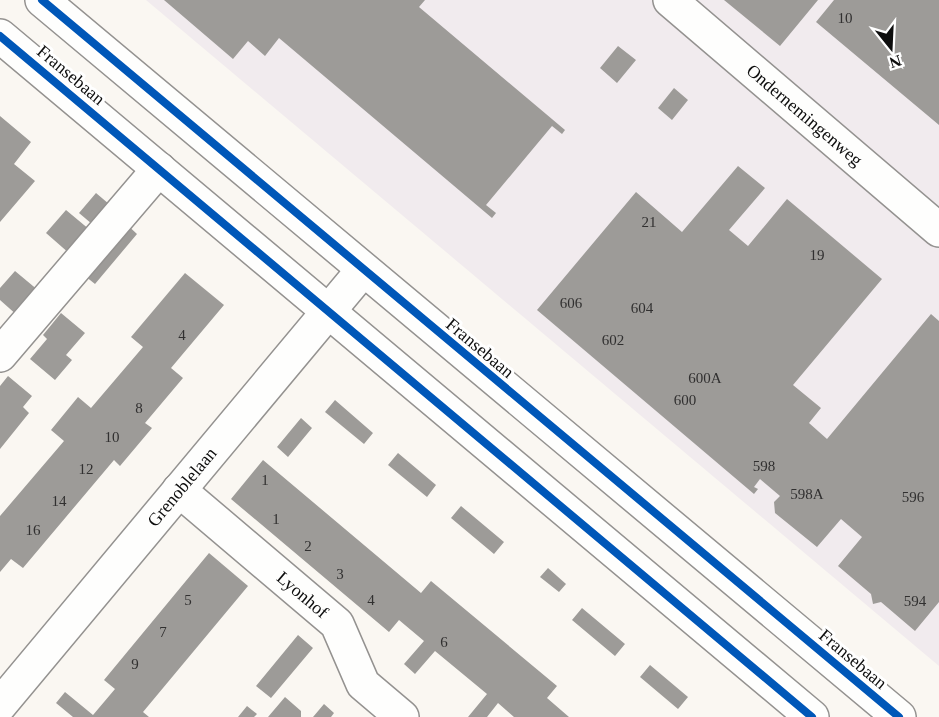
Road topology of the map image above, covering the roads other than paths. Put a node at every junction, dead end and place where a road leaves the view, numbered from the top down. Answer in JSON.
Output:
{"nodes":[{"id":1,"x":42,"y":0,"type":"edge"},
{"id":2,"x":670,"y":0,"type":"edge"},
{"id":3,"x":4,"y":46,"type":"edge"},
{"id":4,"x":159,"y":169,"type":"junction"},
{"id":5,"x":939,"y":230,"type":"edge"},
{"id":6,"x":363,"y":270,"type":"junction"},
{"id":7,"x":328,"y":311,"type":"junction"},
{"id":8,"x":0,"y":355,"type":"edge"},
{"id":9,"x":179,"y":490,"type":"junction"},
{"id":10,"x":0,"y":705,"type":"edge"},
{"id":11,"x":402,"y":717,"type":"edge"},
{"id":12,"x":812,"y":717,"type":"edge"},
{"id":13,"x":899,"y":717,"type":"edge"}],
"edges":[{"from":1,"to":6,"type":"street","name":"Fransebaan"},
{"from":2,"to":5,"type":"street","name":"Ondernemingenweg"},
{"from":3,"to":4,"type":"street","name":"Fransebaan"},
{"from":4,"to":7,"type":"street","name":"Fransebaan"},
{"from":4,"to":8,"type":"street"},
{"from":6,"to":7,"type":"street","name":"Grenoblelaan"},
{"from":6,"to":13,"type":"street","name":"Fransebaan"},
{"from":7,"to":9,"type":"street","name":"Grenoblelaan"},
{"from":7,"to":12,"type":"street","name":"Fransebaan"},
{"from":9,"to":10,"type":"street","name":"Grenoblelaan"},
{"from":9,"to":11,"type":"street","name":"Lyonhof"}]}
